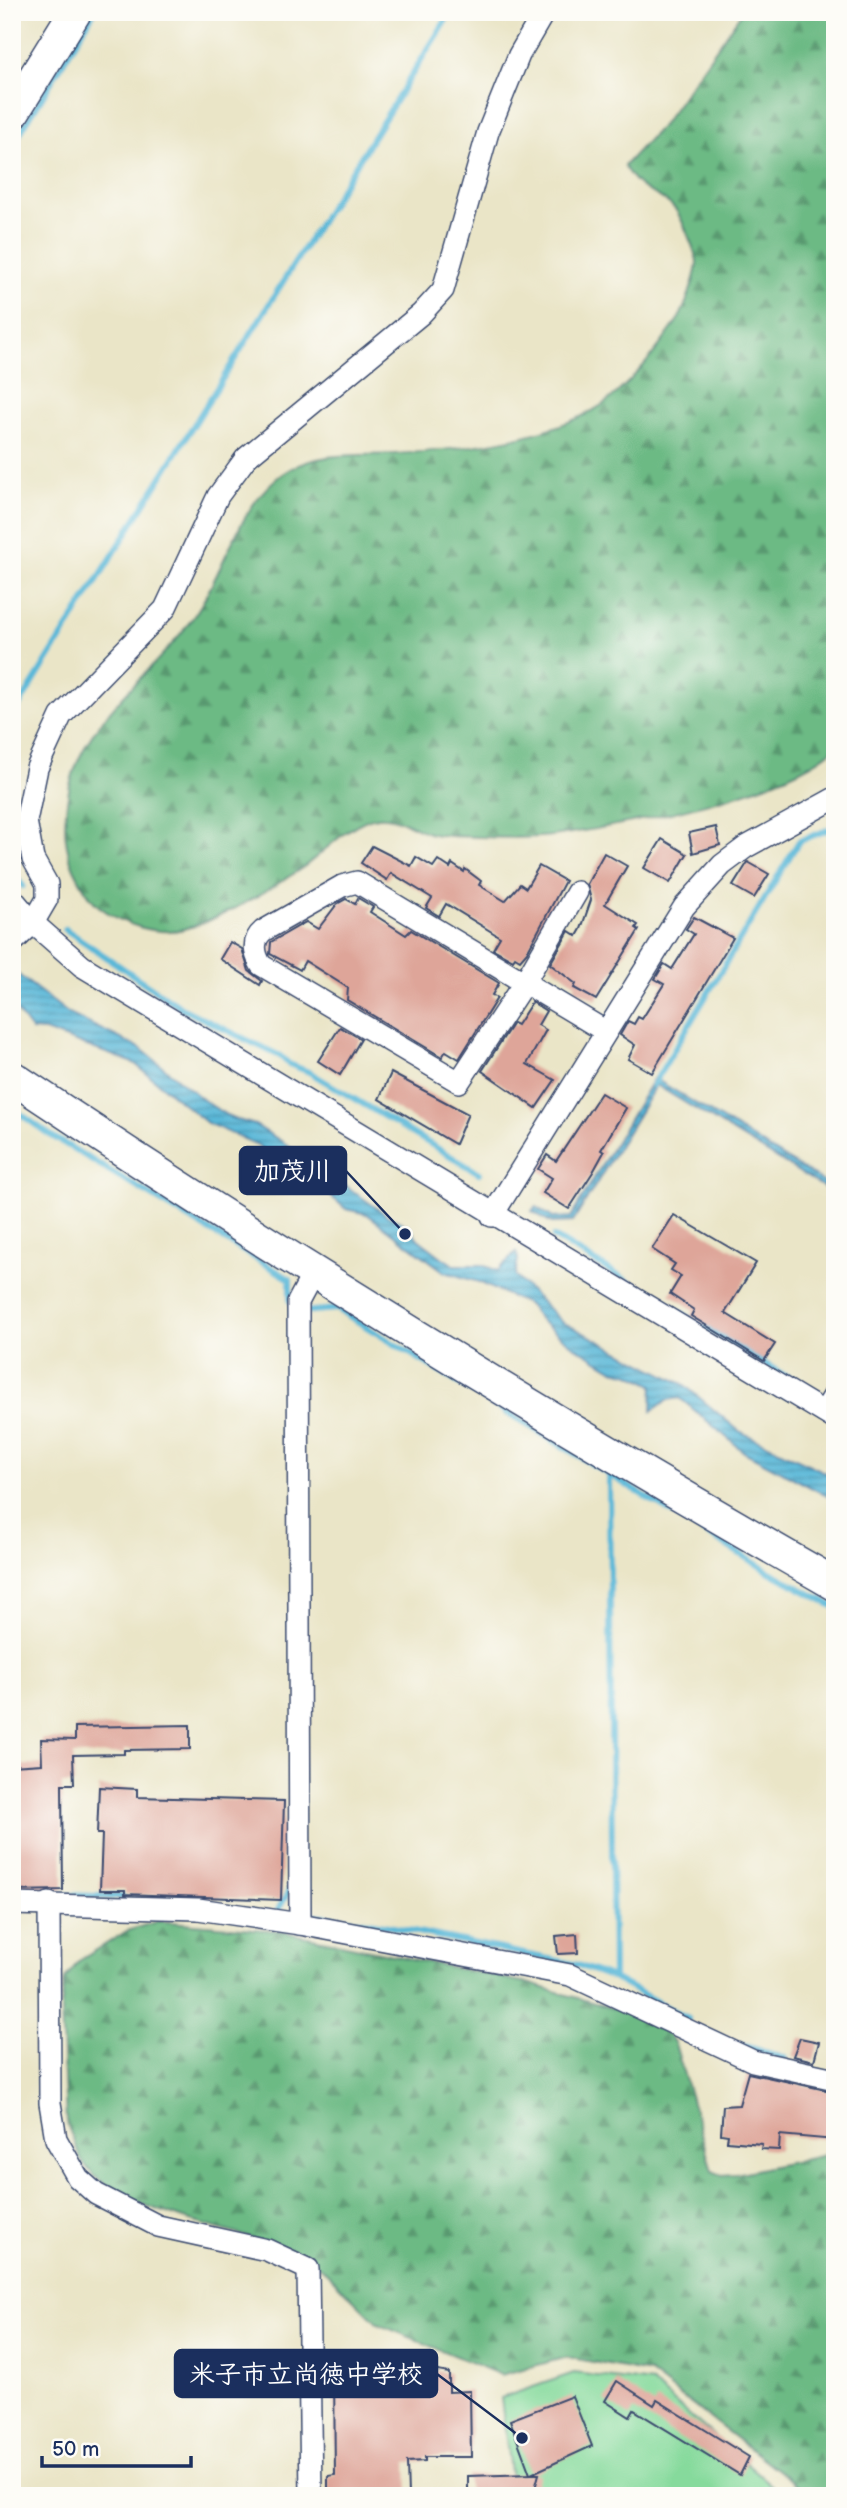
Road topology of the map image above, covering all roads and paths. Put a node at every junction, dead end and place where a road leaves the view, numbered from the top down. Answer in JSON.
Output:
{"nodes":[{"id":1,"x":75,"y":12,"type":"edge"},
{"id":2,"x":544,"y":12,"type":"edge"},
{"id":3,"x":12,"y":114,"type":"edge"},
{"id":4,"x":835,"y":798,"type":"edge"},
{"id":5,"x":577,"y":892,"type":"dead end"},
{"id":6,"x":12,"y":898,"type":"edge"},
{"id":7,"x":33,"y":923,"type":"junction"},
{"id":8,"x":12,"y":943,"type":"edge"},
{"id":9,"x":524,"y":983,"type":"junction"},
{"id":10,"x":605,"y":1031,"type":"junction"},
{"id":11,"x":12,"y":1077,"type":"edge"},
{"id":12,"x":492,"y":1216,"type":"junction"},
{"id":13,"x":314,"y":1272,"type":"junction"},
{"id":14,"x":831,"y":1409,"type":"edge"},
{"id":15,"x":835,"y":1584,"type":"edge"},
{"id":16,"x":50,"y":1903,"type":"junction"},
{"id":17,"x":12,"y":1904,"type":"edge"},
{"id":18,"x":300,"y":1924,"type":"junction"},
{"id":19,"x":835,"y":2079,"type":"edge"},
{"id":20,"x":311,"y":2496,"type":"edge"}],
"edges":[{"from":1,"to":3,"type":"street"},
{"from":2,"to":7,"type":"street"},
{"from":4,"to":10,"type":"street"},
{"from":5,"to":9,"type":"street"},
{"from":6,"to":7,"type":"street"},
{"from":7,"to":8,"type":"street"},
{"from":7,"to":12,"type":"street"},
{"from":9,"to":9,"type":"street"},
{"from":9,"to":10,"type":"street"},
{"from":10,"to":12,"type":"street"},
{"from":11,"to":13,"type":"street"},
{"from":12,"to":14,"type":"street"},
{"from":13,"to":15,"type":"street"},
{"from":13,"to":18,"type":"street"},
{"from":16,"to":17,"type":"street"},
{"from":16,"to":18,"type":"street"},
{"from":16,"to":20,"type":"street"},
{"from":18,"to":19,"type":"street"}]}
